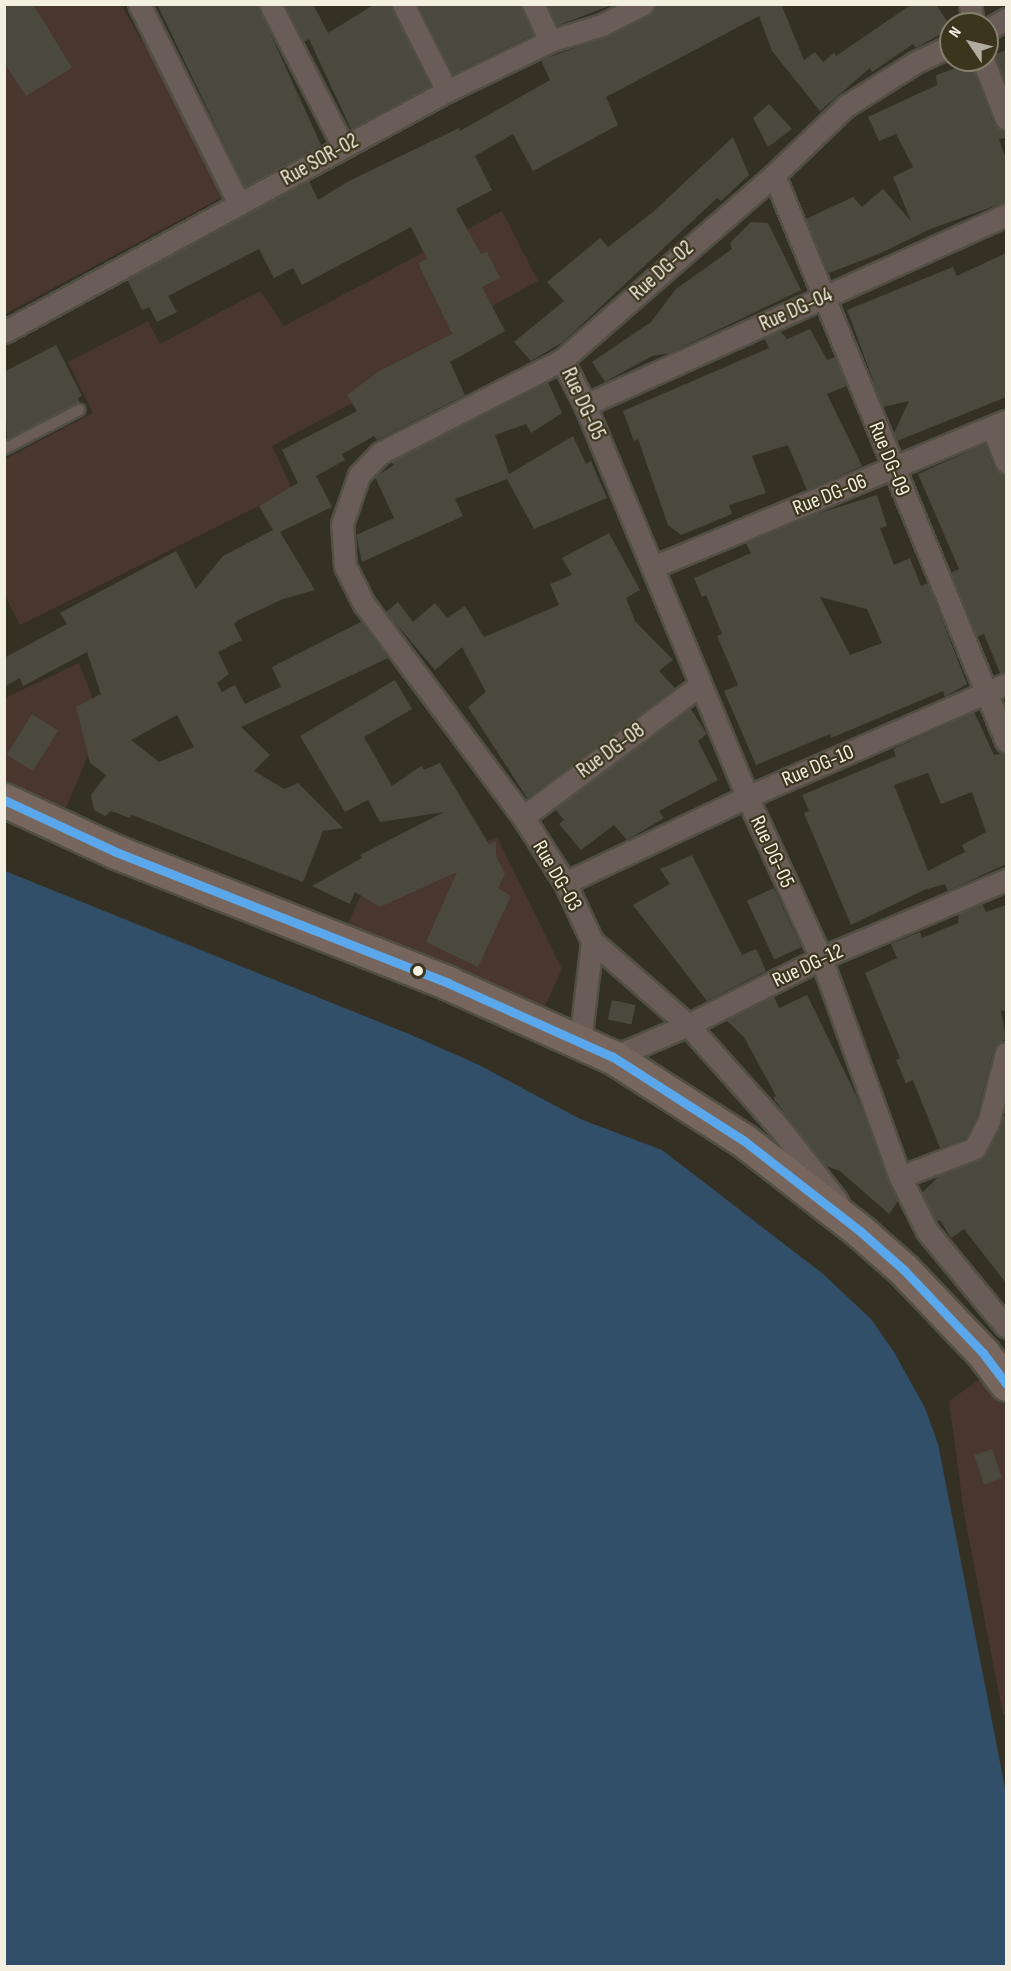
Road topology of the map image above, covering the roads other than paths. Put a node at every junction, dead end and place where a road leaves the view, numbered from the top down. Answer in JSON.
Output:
{"nodes":[{"id":1,"x":139,"y":4,"type":"edge"},
{"id":2,"x":270,"y":4,"type":"edge"},
{"id":3,"x":403,"y":4,"type":"edge"},
{"id":4,"x":533,"y":4,"type":"edge"},
{"id":5,"x":643,"y":4,"type":"edge"},
{"id":6,"x":550,"y":41,"type":"junction"},
{"id":7,"x":939,"y":51,"type":"edge"},
{"id":8,"x":988,"y":72,"type":"edge"},
{"id":9,"x":447,"y":91,"type":"junction"},
{"id":10,"x":1006,"y":119,"type":"edge"},
{"id":11,"x":343,"y":146,"type":"junction"},
{"id":12,"x":774,"y":175,"type":"junction"},
{"id":13,"x":239,"y":204,"type":"junction"},
{"id":14,"x":1006,"y":215,"type":"edge"},
{"id":15,"x":824,"y":297,"type":"junction"},
{"id":16,"x":4,"y":332,"type":"edge"},
{"id":17,"x":562,"y":360,"type":"junction"},
{"id":18,"x":585,"y":405,"type":"junction"},
{"id":19,"x":79,"y":410,"type":"dead end"},
{"id":20,"x":999,"y":424,"type":"edge"},
{"id":21,"x":4,"y":449,"type":"edge"},
{"id":22,"x":1006,"y":462,"type":"edge"},
{"id":23,"x":893,"y":470,"type":"junction"},
{"id":24,"x":359,"y":475,"type":"joint"},
{"id":25,"x":653,"y":567,"type":"junction"},
{"id":26,"x":1006,"y":684,"type":"edge"},
{"id":27,"x":700,"y":686,"type":"junction"},
{"id":28,"x":986,"y":694,"type":"junction"},
{"id":29,"x":1006,"y":741,"type":"edge"},
{"id":30,"x":747,"y":797,"type":"junction"},
{"id":31,"x":4,"y":800,"type":"edge"},
{"id":32,"x":523,"y":817,"type":"junction"},
{"id":33,"x":1006,"y":880,"type":"edge"},
{"id":34,"x":565,"y":883,"type":"junction"},
{"id":35,"x":592,"y":941,"type":"junction"},
{"id":36,"x":821,"y":958,"type":"junction"},
{"id":37,"x":688,"y":1025,"type":"junction"},
{"id":38,"x":580,"y":1042,"type":"junction"},
{"id":39,"x":1006,"y":1053,"type":"edge"},
{"id":40,"x":613,"y":1058,"type":"junction"},
{"id":41,"x":900,"y":1177,"type":"junction"},
{"id":42,"x":861,"y":1232,"type":"junction"},
{"id":43,"x":1006,"y":1327,"type":"edge"},
{"id":44,"x":995,"y":1345,"type":"edge"},
{"id":45,"x":1006,"y":1384,"type":"edge"}],
"edges":[{"from":1,"to":13,"type":"street"},
{"from":2,"to":11,"type":"street"},
{"from":3,"to":9,"type":"street"},
{"from":4,"to":6,"type":"street"},
{"from":5,"to":6,"type":"street","name":"Rue SOR-02"},
{"from":6,"to":9,"type":"street","name":"Rue SOR-02"},
{"from":7,"to":12,"type":"street","name":"Rue DG-02"},
{"from":8,"to":10,"type":"street"},
{"from":9,"to":11,"type":"street","name":"Rue SOR-02"},
{"from":11,"to":13,"type":"street","name":"Rue SOR-02"},
{"from":12,"to":15,"type":"street","name":"Rue DG-09"},
{"from":12,"to":17,"type":"street","name":"Rue DG-02"},
{"from":13,"to":16,"type":"street","name":"Rue SOR-02"},
{"from":14,"to":15,"type":"street","name":"Rue DG-04"},
{"from":15,"to":18,"type":"street","name":"Rue DG-04"},
{"from":15,"to":23,"type":"street","name":"Rue DG-09"},
{"from":17,"to":18,"type":"street","name":"Rue DG-05"},
{"from":17,"to":24,"type":"street","name":"Rue DG-02"},
{"from":18,"to":25,"type":"street","name":"Rue DG-05"},
{"from":19,"to":21,"type":"lane"},
{"from":20,"to":22,"type":"street"},
{"from":20,"to":23,"type":"street","name":"Rue DG-06"},
{"from":23,"to":25,"type":"street","name":"Rue DG-06"},
{"from":23,"to":28,"type":"street","name":"Rue DG-09"},
{"from":24,"to":32,"type":"street","name":"Rue DG-03"},
{"from":25,"to":27,"type":"street","name":"Rue DG-05"},
{"from":26,"to":28,"type":"street","name":"Rue DG-10"},
{"from":27,"to":30,"type":"street","name":"Rue DG-05"},
{"from":27,"to":32,"type":"street","name":"Rue DG-08"},
{"from":28,"to":29,"type":"street","name":"Rue DG-09"},
{"from":28,"to":30,"type":"street","name":"Rue DG-10"},
{"from":30,"to":34,"type":"street","name":"Rue DG-10"},
{"from":30,"to":36,"type":"street","name":"Rue DG-05"},
{"from":31,"to":38,"type":"highway"},
{"from":32,"to":34,"type":"street","name":"Rue DG-03"},
{"from":33,"to":36,"type":"street","name":"Rue DG-12"},
{"from":34,"to":35,"type":"street","name":"Rue DG-03"},
{"from":35,"to":37,"type":"street","name":"Rue DG-03"},
{"from":35,"to":38,"type":"street"},
{"from":36,"to":37,"type":"street","name":"Rue DG-12"},
{"from":36,"to":41,"type":"street","name":"Rue DG-05"},
{"from":37,"to":40,"type":"street","name":"Rue DG-12"},
{"from":37,"to":42,"type":"street","name":"Rue DG-03"},
{"from":38,"to":40,"type":"highway"},
{"from":39,"to":41,"type":"street"},
{"from":40,"to":42,"type":"highway"},
{"from":41,"to":43,"type":"street","name":"Rue DG-05"},
{"from":42,"to":44,"type":"highway"},
{"from":44,"to":45,"type":"highway"}]}
